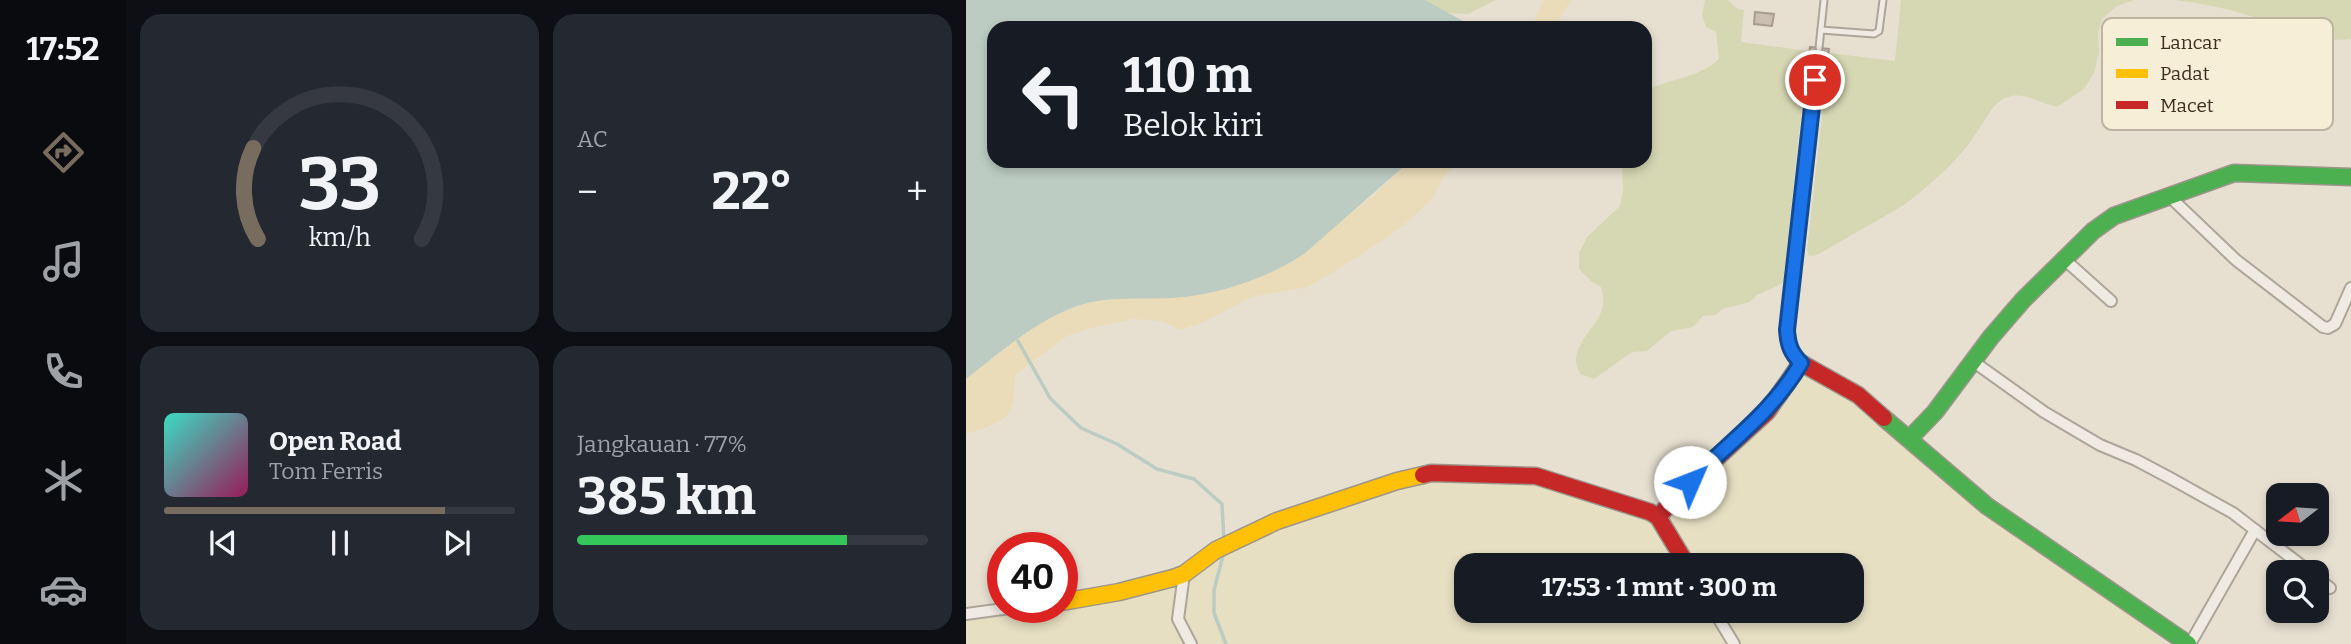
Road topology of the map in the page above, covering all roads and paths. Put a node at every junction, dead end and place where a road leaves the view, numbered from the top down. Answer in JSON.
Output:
{"nodes":[{"id":1,"x":1825,"y":0,"type":"edge"},
{"id":2,"x":1883,"y":0,"type":"edge"},
{"id":3,"x":1821,"y":30,"type":"junction"},
{"id":4,"x":2351,"y":177,"type":"edge"},
{"id":5,"x":2168,"y":195,"type":"junction"},
{"id":6,"x":2064,"y":259,"type":"junction"},
{"id":7,"x":2351,"y":288,"type":"edge"},
{"id":8,"x":2111,"y":301,"type":"dead end"},
{"id":9,"x":1974,"y":362,"type":"junction"},
{"id":10,"x":1801,"y":363,"type":"junction"},
{"id":11,"x":1910,"y":438,"type":"junction"},
{"id":12,"x":1658,"y":517,"type":"junction"},
{"id":13,"x":2255,"y":530,"type":"junction"},
{"id":14,"x":1680,"y":553,"type":"edge"},
{"id":15,"x":2294,"y":560,"type":"edge"},
{"id":16,"x":1184,"y":574,"type":"junction"},
{"id":17,"x":1078,"y":599,"type":"edge"},
{"id":18,"x":987,"y":611,"type":"edge"},
{"id":19,"x":966,"y":614,"type":"edge"},
{"id":20,"x":1721,"y":623,"type":"edge"},
{"id":21,"x":1191,"y":644,"type":"edge"},
{"id":22,"x":1734,"y":644,"type":"edge"},
{"id":23,"x":2189,"y":644,"type":"edge"}],
"edges":[{"from":1,"to":3,"type":"lane"},
{"from":2,"to":3,"type":"lane"},
{"from":3,"to":10,"type":"lane"},
{"from":4,"to":5,"type":"street"},
{"from":5,"to":6,"type":"street"},
{"from":5,"to":7,"type":"street"},
{"from":6,"to":8,"type":"street"},
{"from":6,"to":9,"type":"street"},
{"from":9,"to":11,"type":"street"},
{"from":9,"to":13,"type":"street"},
{"from":10,"to":11,"type":"street"},
{"from":10,"to":12,"type":"street"},
{"from":11,"to":23,"type":"street"},
{"from":12,"to":14,"type":"street"},
{"from":12,"to":16,"type":"street"},
{"from":13,"to":15,"type":"street"},
{"from":13,"to":23,"type":"street"},
{"from":16,"to":17,"type":"street"},
{"from":16,"to":21,"type":"street"},
{"from":18,"to":19,"type":"street"},
{"from":20,"to":22,"type":"street"}]}
